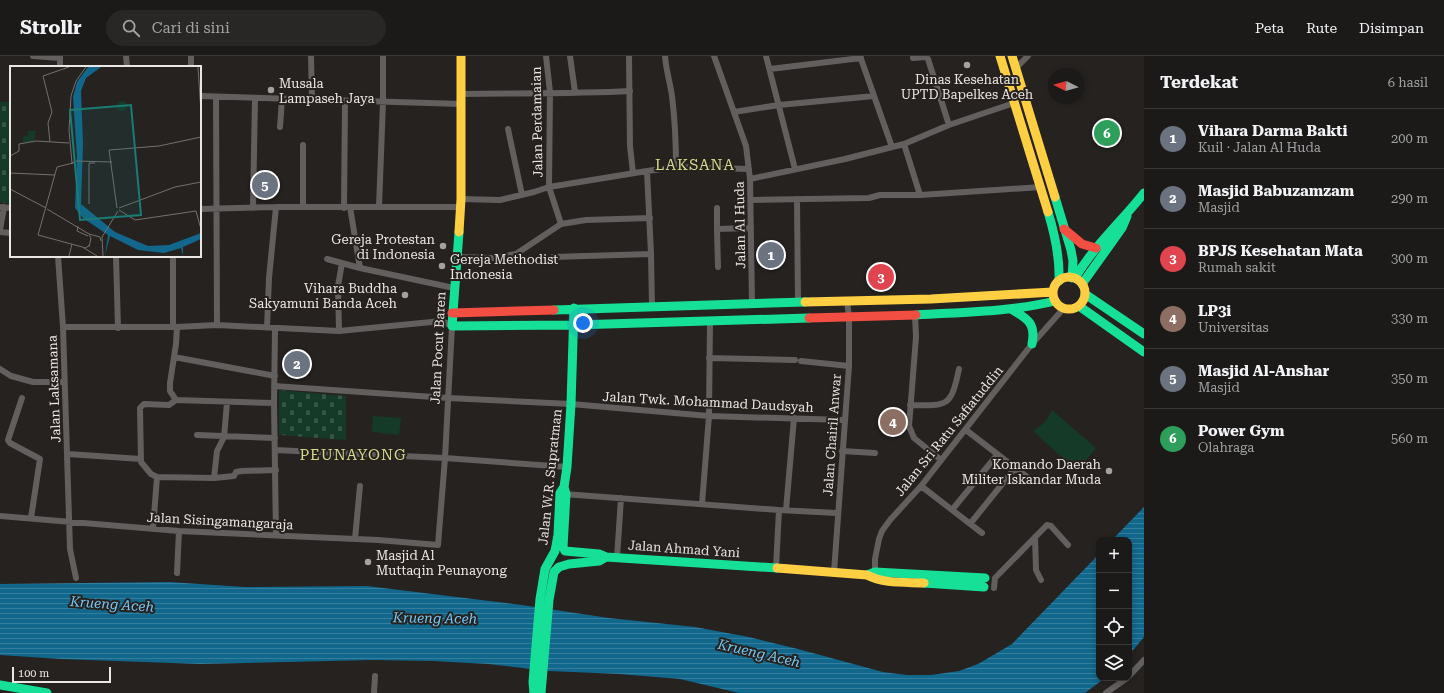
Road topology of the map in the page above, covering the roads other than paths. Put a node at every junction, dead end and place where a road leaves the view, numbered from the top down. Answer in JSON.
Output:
{"nodes":[{"id":1,"x":33,"y":56,"type":"edge"},
{"id":2,"x":126,"y":56,"type":"edge"},
{"id":3,"x":311,"y":56,"type":"edge"},
{"id":4,"x":383,"y":56,"type":"edge"},
{"id":5,"x":461,"y":56,"type":"edge"},
{"id":6,"x":546,"y":56,"type":"edge"},
{"id":7,"x":570,"y":56,"type":"edge"},
{"id":8,"x":629,"y":56,"type":"edge"},
{"id":9,"x":665,"y":56,"type":"edge"},
{"id":10,"x":714,"y":56,"type":"edge"},
{"id":11,"x":766,"y":56,"type":"edge"},
{"id":12,"x":1000,"y":56,"type":"edge"},
{"id":13,"x":1012,"y":56,"type":"edge"},
{"id":14,"x":1028,"y":56,"type":"edge"},
{"id":15,"x":60,"y":57,"type":"edge"},
{"id":16,"x":861,"y":57,"type":"edge"},
{"id":17,"x":913,"y":58,"type":"dead end"},
{"id":18,"x":127,"y":66,"type":"edge"},
{"id":19,"x":1016,"y":68,"type":"junction"},
{"id":20,"x":770,"y":69,"type":"junction"},
{"id":21,"x":630,"y":91,"type":"junction"},
{"id":22,"x":550,"y":92,"type":"junction"},
{"id":23,"x":575,"y":92,"type":"junction"},
{"id":24,"x":462,"y":94,"type":"junction"},
{"id":25,"x":201,"y":96,"type":"edge"},
{"id":26,"x":874,"y":96,"type":"junction"},
{"id":27,"x":216,"y":97,"type":"junction"},
{"id":28,"x":255,"y":98,"type":"junction"},
{"id":29,"x":282,"y":99,"type":"junction"},
{"id":30,"x":312,"y":100,"type":"junction"},
{"id":31,"x":346,"y":102,"type":"junction"},
{"id":32,"x":383,"y":102,"type":"junction"},
{"id":33,"x":1014,"y":103,"type":"junction"},
{"id":34,"x":462,"y":104,"type":"junction"},
{"id":35,"x":779,"y":105,"type":"junction"},
{"id":36,"x":734,"y":112,"type":"junction"},
{"id":37,"x":948,"y":125,"type":"junction"},
{"id":38,"x":280,"y":127,"type":"dead end"},
{"id":39,"x":508,"y":129,"type":"dead end"},
{"id":40,"x":904,"y":144,"type":"junction"},
{"id":41,"x":303,"y":145,"type":"dead end"},
{"id":42,"x":892,"y":147,"type":"junction"},
{"id":43,"x":676,"y":167,"type":"junction"},
{"id":44,"x":749,"y":169,"type":"junction"},
{"id":45,"x":795,"y":169,"type":"junction"},
{"id":46,"x":647,"y":171,"type":"junction"},
{"id":47,"x":633,"y":173,"type":"junction"},
{"id":48,"x":750,"y":179,"type":"junction"},
{"id":49,"x":549,"y":187,"type":"junction"},
{"id":50,"x":1041,"y":187,"type":"junction"},
{"id":51,"x":1144,"y":193,"type":"edge"},
{"id":52,"x":522,"y":195,"type":"junction"},
{"id":53,"x":920,"y":195,"type":"junction"},
{"id":54,"x":797,"y":199,"type":"junction"},
{"id":55,"x":751,"y":200,"type":"junction"},
{"id":56,"x":461,"y":203,"type":"junction"},
{"id":57,"x":5,"y":207,"type":"edge"},
{"id":58,"x":276,"y":207,"type":"junction"},
{"id":59,"x":303,"y":207,"type":"junction"},
{"id":60,"x":347,"y":207,"type":"junction"},
{"id":61,"x":379,"y":207,"type":"junction"},
{"id":62,"x":253,"y":208,"type":"junction"},
{"id":63,"x":717,"y":208,"type":"dead end"},
{"id":64,"x":201,"y":209,"type":"edge"},
{"id":65,"x":216,"y":209,"type":"junction"},
{"id":66,"x":1128,"y":213,"type":"junction"},
{"id":67,"x":650,"y":218,"type":"junction"},
{"id":68,"x":561,"y":224,"type":"junction"},
{"id":69,"x":751,"y":228,"type":"junction"},
{"id":70,"x":717,"y":229,"type":"junction"},
{"id":71,"x":1064,"y":229,"type":"junction"},
{"id":72,"x":0,"y":231,"type":"edge"},
{"id":73,"x":10,"y":234,"type":"edge"},
{"id":74,"x":1096,"y":248,"type":"junction"},
{"id":75,"x":651,"y":254,"type":"junction"},
{"id":76,"x":58,"y":257,"type":"edge"},
{"id":77,"x":116,"y":257,"type":"edge"},
{"id":78,"x":173,"y":257,"type":"edge"},
{"id":79,"x":458,"y":257,"type":"junction"},
{"id":80,"x":554,"y":257,"type":"dead end"},
{"id":81,"x":327,"y":259,"type":"dead end"},
{"id":82,"x":342,"y":263,"type":"junction"},
{"id":83,"x":718,"y":267,"type":"dead end"},
{"id":84,"x":360,"y":268,"type":"junction"},
{"id":85,"x":1077,"y":280,"type":"junction"},
{"id":86,"x":1059,"y":281,"type":"junction"},
{"id":87,"x":454,"y":288,"type":"junction"},
{"id":88,"x":1053,"y":292,"type":"junction"},
{"id":89,"x":1085,"y":294,"type":"junction"},
{"id":90,"x":847,"y":301,"type":"junction"},
{"id":91,"x":1055,"y":301,"type":"junction"},
{"id":92,"x":798,"y":303,"type":"junction"},
{"id":93,"x":752,"y":304,"type":"junction"},
{"id":94,"x":652,"y":306,"type":"junction"},
{"id":95,"x":1079,"y":306,"type":"junction"},
{"id":96,"x":574,"y":308,"type":"junction"},
{"id":97,"x":1064,"y":308,"type":"junction"},
{"id":98,"x":1011,"y":309,"type":"junction"},
{"id":99,"x":452,"y":313,"type":"junction"},
{"id":100,"x":915,"y":315,"type":"junction"},
{"id":101,"x":849,"y":317,"type":"junction"},
{"id":102,"x":710,"y":320,"type":"junction"},
{"id":103,"x":442,"y":321,"type":"junction"},
{"id":104,"x":217,"y":325,"type":"junction"},
{"id":105,"x":574,"y":325,"type":"junction"},
{"id":106,"x":175,"y":326,"type":"junction"},
{"id":107,"x":452,"y":326,"type":"junction"},
{"id":108,"x":63,"y":327,"type":"junction"},
{"id":109,"x":118,"y":328,"type":"junction"},
{"id":110,"x":267,"y":328,"type":"junction"},
{"id":111,"x":275,"y":328,"type":"junction"},
{"id":112,"x":339,"y":331,"type":"junction"},
{"id":113,"x":1144,"y":334,"type":"edge"},
{"id":114,"x":1032,"y":344,"type":"junction"},
{"id":115,"x":1144,"y":352,"type":"edge"},
{"id":116,"x":174,"y":357,"type":"junction"},
{"id":117,"x":709,"y":358,"type":"junction"},
{"id":118,"x":849,"y":366,"type":"junction"},
{"id":119,"x":959,"y":368,"type":"dead end"},
{"id":120,"x":0,"y":369,"type":"edge"},
{"id":121,"x":275,"y":376,"type":"junction"},
{"id":122,"x":64,"y":382,"type":"junction"},
{"id":123,"x":274,"y":386,"type":"junction"},
{"id":124,"x":22,"y":398,"type":"dead end"},
{"id":125,"x":448,"y":398,"type":"junction"},
{"id":126,"x":176,"y":400,"type":"junction"},
{"id":127,"x":227,"y":402,"type":"junction"},
{"id":128,"x":274,"y":403,"type":"junction"},
{"id":129,"x":571,"y":404,"type":"junction"},
{"id":130,"x":910,"y":405,"type":"junction"},
{"id":131,"x":709,"y":416,"type":"junction"},
{"id":132,"x":794,"y":418,"type":"junction"},
{"id":133,"x":844,"y":420,"type":"junction"},
{"id":134,"x":966,"y":430,"type":"junction"},
{"id":135,"x":197,"y":435,"type":"dead end"},
{"id":136,"x":224,"y":437,"type":"junction"},
{"id":137,"x":275,"y":438,"type":"junction"},
{"id":138,"x":275,"y":450,"type":"junction"},
{"id":139,"x":842,"y":451,"type":"junction"},
{"id":140,"x":875,"y":453,"type":"dead end"},
{"id":141,"x":68,"y":454,"type":"junction"},
{"id":142,"x":997,"y":455,"type":"junction"},
{"id":143,"x":445,"y":458,"type":"junction"},
{"id":144,"x":141,"y":459,"type":"junction"},
{"id":145,"x":942,"y":460,"type":"junction"},
{"id":146,"x":567,"y":467,"type":"junction"},
{"id":147,"x":1015,"y":468,"type":"junction"},
{"id":148,"x":276,"y":470,"type":"junction"},
{"id":149,"x":157,"y":477,"type":"junction"},
{"id":150,"x":214,"y":478,"type":"junction"},
{"id":151,"x":1031,"y":480,"type":"dead end"},
{"id":152,"x":360,"y":486,"type":"dead end"},
{"id":153,"x":921,"y":486,"type":"junction"},
{"id":154,"x":563,"y":491,"type":"junction"},
{"id":155,"x":621,"y":498,"type":"junction"},
{"id":156,"x":702,"y":504,"type":"junction"},
{"id":157,"x":779,"y":510,"type":"junction"},
{"id":158,"x":786,"y":510,"type":"junction"},
{"id":159,"x":952,"y":510,"type":"junction"},
{"id":160,"x":837,"y":513,"type":"junction"},
{"id":161,"x":0,"y":516,"type":"edge"},
{"id":162,"x":31,"y":518,"type":"junction"},
{"id":163,"x":70,"y":522,"type":"junction"},
{"id":164,"x":970,"y":524,"type":"junction"},
{"id":165,"x":153,"y":529,"type":"junction"},
{"id":166,"x":179,"y":531,"type":"junction"},
{"id":167,"x":982,"y":533,"type":"dead end"},
{"id":168,"x":276,"y":535,"type":"junction"},
{"id":169,"x":1034,"y":537,"type":"junction"},
{"id":170,"x":355,"y":539,"type":"junction"},
{"id":171,"x":438,"y":545,"type":"joint"},
{"id":172,"x":1068,"y":545,"type":"dead end"},
{"id":173,"x":606,"y":558,"type":"junction"},
{"id":174,"x":617,"y":558,"type":"junction"},
{"id":175,"x":776,"y":568,"type":"junction"},
{"id":176,"x":834,"y":572,"type":"junction"},
{"id":177,"x":177,"y":573,"type":"dead end"},
{"id":178,"x":873,"y":575,"type":"junction"},
{"id":179,"x":76,"y":578,"type":"dead end"},
{"id":180,"x":985,"y":578,"type":"dead end"},
{"id":181,"x":1041,"y":580,"type":"dead end"},
{"id":182,"x":960,"y":581,"type":"junction"},
{"id":183,"x":984,"y":587,"type":"dead end"},
{"id":184,"x":994,"y":588,"type":"dead end"},
{"id":185,"x":545,"y":599,"type":"junction"},
{"id":186,"x":1144,"y":660,"type":"edge"},
{"id":187,"x":1132,"y":673,"type":"edge"},
{"id":188,"x":375,"y":676,"type":"dead end"},
{"id":189,"x":1122,"y":681,"type":"edge"},
{"id":190,"x":537,"y":682,"type":"junction"},
{"id":191,"x":0,"y":685,"type":"edge"},
{"id":192,"x":47,"y":693,"type":"edge"},
{"id":193,"x":374,"y":693,"type":"edge"},
{"id":194,"x":534,"y":693,"type":"edge"},
{"id":195,"x":540,"y":693,"type":"edge"},
{"id":196,"x":1106,"y":693,"type":"edge"}],
"edges":[{"from":1,"to":15,"type":"street"},
{"from":2,"to":18,"type":"street"},
{"from":3,"to":30,"type":"street"},
{"from":4,"to":32,"type":"street"},
{"from":5,"to":24,"type":"main road","name":"Jalan Pocut Baren"},
{"from":6,"to":22,"type":"street","name":"Jalan Perdamaian"},
{"from":7,"to":23,"type":"street"},
{"from":8,"to":21,"type":"street"},
{"from":9,"to":43,"type":"street"},
{"from":10,"to":36,"type":"street","name":"Jalan Al Huda"},
{"from":11,"to":20,"type":"street"},
{"from":12,"to":33,"type":"main road"},
{"from":13,"to":19,"type":"main road"},
{"from":14,"to":19,"type":"street"},
{"from":16,"to":20,"type":"street"},
{"from":16,"to":26,"type":"street"},
{"from":17,"to":37,"type":"street"},
{"from":19,"to":71,"type":"main road"},
{"from":20,"to":35,"type":"street"},
{"from":21,"to":23,"type":"street"},
{"from":21,"to":47,"type":"street"},
{"from":22,"to":23,"type":"street"},
{"from":22,"to":24,"type":"street"},
{"from":22,"to":49,"type":"street","name":"Jalan Perdamaian"},
{"from":24,"to":34,"type":"main road","name":"Jalan Pocut Baren"},
{"from":25,"to":27,"type":"street"},
{"from":26,"to":35,"type":"street"},
{"from":26,"to":42,"type":"street"},
{"from":27,"to":28,"type":"street"},
{"from":27,"to":65,"type":"street"},
{"from":28,"to":29,"type":"street"},
{"from":28,"to":62,"type":"street"},
{"from":29,"to":30,"type":"street"},
{"from":29,"to":38,"type":"street"},
{"from":30,"to":31,"type":"street"},
{"from":31,"to":32,"type":"street"},
{"from":31,"to":60,"type":"street"},
{"from":32,"to":34,"type":"street"},
{"from":32,"to":61,"type":"street"},
{"from":33,"to":37,"type":"street"},
{"from":33,"to":50,"type":"main road"},
{"from":34,"to":56,"type":"main road","name":"Jalan Pocut Baren"},
{"from":35,"to":36,"type":"street"},
{"from":35,"to":45,"type":"street"},
{"from":36,"to":44,"type":"street","name":"Jalan Al Huda"},
{"from":37,"to":40,"type":"street"},
{"from":39,"to":52,"type":"street"},
{"from":40,"to":42,"type":"street"},
{"from":40,"to":53,"type":"street"},
{"from":41,"to":59,"type":"street"},
{"from":42,"to":45,"type":"street"},
{"from":43,"to":44,"type":"street"},
{"from":43,"to":46,"type":"street"},
{"from":44,"to":48,"type":"street","name":"Jalan Al Huda"},
{"from":45,"to":48,"type":"street"},
{"from":46,"to":47,"type":"street"},
{"from":46,"to":67,"type":"street"},
{"from":47,"to":49,"type":"street"},
{"from":48,"to":55,"type":"street","name":"Jalan Al Huda"},
{"from":49,"to":52,"type":"street"},
{"from":49,"to":68,"type":"street","name":"Jalan Perdamaian"},
{"from":50,"to":53,"type":"street"},
{"from":50,"to":86,"type":"main road"},
{"from":51,"to":66,"type":"main road"},
{"from":52,"to":56,"type":"street"},
{"from":53,"to":54,"type":"street"},
{"from":54,"to":55,"type":"street"},
{"from":54,"to":92,"type":"street"},
{"from":55,"to":69,"type":"street","name":"Jalan Al Huda"},
{"from":56,"to":61,"type":"street"},
{"from":56,"to":79,"type":"main road","name":"Jalan Pocut Baren"},
{"from":57,"to":72,"type":"street"},
{"from":58,"to":59,"type":"street"},
{"from":58,"to":62,"type":"street"},
{"from":58,"to":110,"type":"street"},
{"from":59,"to":60,"type":"street"},
{"from":60,"to":61,"type":"street"},
{"from":60,"to":84,"type":"street"},
{"from":62,"to":65,"type":"street"},
{"from":63,"to":70,"type":"street"},
{"from":64,"to":65,"type":"street"},
{"from":65,"to":104,"type":"street"},
{"from":66,"to":74,"type":"main road"},
{"from":66,"to":85,"type":"main road"},
{"from":67,"to":68,"type":"street"},
{"from":67,"to":75,"type":"street"},
{"from":68,"to":79,"type":"street"},
{"from":69,"to":70,"type":"street"},
{"from":69,"to":93,"type":"street","name":"Jalan Al Huda"},
{"from":70,"to":83,"type":"street"},
{"from":71,"to":74,"type":"main road"},
{"from":71,"to":85,"type":"main road"},
{"from":72,"to":73,"type":"street"},
{"from":74,"to":85,"type":"main road"},
{"from":75,"to":80,"type":"street"},
{"from":75,"to":94,"type":"street"},
{"from":76,"to":108,"type":"street","name":"Jalan Laksamana"},
{"from":77,"to":109,"type":"street"},
{"from":78,"to":106,"type":"street"},
{"from":79,"to":87,"type":"main road","name":"Jalan Pocut Baren"},
{"from":81,"to":82,"type":"street"},
{"from":82,"to":84,"type":"street"},
{"from":82,"to":112,"type":"street"},
{"from":84,"to":87,"type":"street"},
{"from":85,"to":86,"type":"main road"},
{"from":85,"to":89,"type":"main road"},
{"from":86,"to":88,"type":"main road"},
{"from":87,"to":99,"type":"main road","name":"Jalan Pocut Baren"},
{"from":88,"to":90,"type":"main road"},
{"from":88,"to":91,"type":"main road"},
{"from":89,"to":95,"type":"main road"},
{"from":89,"to":113,"type":"main road"},
{"from":90,"to":92,"type":"main road"},
{"from":90,"to":101,"type":"street","name":"Jalan Chairil Anwar"},
{"from":91,"to":97,"type":"main road"},
{"from":91,"to":98,"type":"main road"},
{"from":92,"to":93,"type":"main road"},
{"from":93,"to":94,"type":"main road"},
{"from":94,"to":96,"type":"main road"},
{"from":95,"to":97,"type":"main road"},
{"from":95,"to":115,"type":"main road"},
{"from":96,"to":99,"type":"main road"},
{"from":96,"to":105,"type":"main road","name":"Jalan W.R. Supratman"},
{"from":97,"to":114,"type":"street","name":"Jalan Sri Ratu Safiatuddin"},
{"from":98,"to":100,"type":"main road"},
{"from":98,"to":114,"type":"main road"},
{"from":99,"to":103,"type":"street"},
{"from":99,"to":107,"type":"main road","name":"Jalan Pocut Baren"},
{"from":100,"to":101,"type":"main road"},
{"from":100,"to":130,"type":"street"},
{"from":101,"to":102,"type":"main road"},
{"from":101,"to":118,"type":"street","name":"Jalan Chairil Anwar"},
{"from":102,"to":105,"type":"main road"},
{"from":102,"to":117,"type":"street"},
{"from":103,"to":107,"type":"street"},
{"from":103,"to":112,"type":"street"},
{"from":104,"to":106,"type":"street"},
{"from":104,"to":110,"type":"street"},
{"from":105,"to":107,"type":"main road"},
{"from":105,"to":129,"type":"main road","name":"Jalan W.R. Supratman"},
{"from":106,"to":109,"type":"street"},
{"from":106,"to":116,"type":"street"},
{"from":107,"to":125,"type":"street","name":"Jalan Pocut Baren"},
{"from":108,"to":109,"type":"street"},
{"from":108,"to":122,"type":"street","name":"Jalan Laksamana"},
{"from":110,"to":111,"type":"street"},
{"from":111,"to":112,"type":"street"},
{"from":111,"to":121,"type":"street"},
{"from":114,"to":134,"type":"street","name":"Jalan Sri Ratu Safiatuddin"},
{"from":116,"to":121,"type":"street"},
{"from":116,"to":126,"type":"street"},
{"from":117,"to":118,"type":"street"},
{"from":117,"to":131,"type":"street"},
{"from":118,"to":133,"type":"street","name":"Jalan Chairil Anwar"},
{"from":119,"to":130,"type":"street"},
{"from":120,"to":122,"type":"street"},
{"from":121,"to":123,"type":"street"},
{"from":122,"to":141,"type":"street","name":"Jalan Laksamana"},
{"from":123,"to":125,"type":"street","name":"Jalan Twk. Mohammad Daudsyah"},
{"from":123,"to":128,"type":"street"},
{"from":124,"to":162,"type":"street"},
{"from":125,"to":129,"type":"street","name":"Jalan Twk. Mohammad Daudsyah"},
{"from":125,"to":143,"type":"street","name":"Jalan Pocut Baren"},
{"from":126,"to":127,"type":"street"},
{"from":126,"to":144,"type":"street"},
{"from":127,"to":128,"type":"street"},
{"from":127,"to":136,"type":"street"},
{"from":128,"to":137,"type":"street"},
{"from":129,"to":131,"type":"street","name":"Jalan Twk. Mohammad Daudsyah"},
{"from":129,"to":146,"type":"main road","name":"Jalan W.R. Supratman"},
{"from":130,"to":145,"type":"street"},
{"from":131,"to":132,"type":"street","name":"Jalan Twk. Mohammad Daudsyah"},
{"from":131,"to":156,"type":"street"},
{"from":132,"to":133,"type":"street","name":"Jalan Twk. Mohammad Daudsyah"},
{"from":132,"to":158,"type":"street"},
{"from":133,"to":139,"type":"street","name":"Jalan Chairil Anwar"},
{"from":134,"to":142,"type":"street"},
{"from":134,"to":145,"type":"street","name":"Jalan Sri Ratu Safiatuddin"},
{"from":135,"to":136,"type":"street"},
{"from":136,"to":137,"type":"street"},
{"from":136,"to":150,"type":"street"},
{"from":137,"to":138,"type":"street"},
{"from":138,"to":143,"type":"street"},
{"from":138,"to":148,"type":"street"},
{"from":139,"to":140,"type":"street"},
{"from":139,"to":160,"type":"street","name":"Jalan Chairil Anwar"},
{"from":141,"to":144,"type":"street"},
{"from":141,"to":163,"type":"street","name":"Jalan Laksamana"},
{"from":142,"to":147,"type":"street"},
{"from":142,"to":159,"type":"street"},
{"from":143,"to":146,"type":"street"},
{"from":143,"to":171,"type":"street","name":"Jalan Pocut Baren"},
{"from":144,"to":149,"type":"street"},
{"from":145,"to":153,"type":"street","name":"Jalan Sri Ratu Safiatuddin"},
{"from":146,"to":154,"type":"main road","name":"Jalan W.R. Supratman"},
{"from":147,"to":151,"type":"street"},
{"from":147,"to":164,"type":"street"},
{"from":148,"to":150,"type":"street"},
{"from":148,"to":168,"type":"street"},
{"from":149,"to":150,"type":"street"},
{"from":149,"to":165,"type":"street"},
{"from":152,"to":170,"type":"street"},
{"from":153,"to":159,"type":"street"},
{"from":153,"to":178,"type":"street","name":"Jalan Sri Ratu Safiatuddin"},
{"from":154,"to":155,"type":"street"},
{"from":154,"to":173,"type":"main road","name":"Jalan Ahmad Yani"},
{"from":154,"to":185,"type":"main road","name":"Jalan W.R. Supratman"},
{"from":155,"to":156,"type":"street"},
{"from":155,"to":174,"type":"street"},
{"from":156,"to":157,"type":"street"},
{"from":157,"to":158,"type":"street"},
{"from":157,"to":175,"type":"street"},
{"from":158,"to":160,"type":"street"},
{"from":159,"to":164,"type":"street"},
{"from":160,"to":176,"type":"street","name":"Jalan Chairil Anwar"},
{"from":161,"to":162,"type":"street","name":"Jalan Sisingamangaraja"},
{"from":162,"to":163,"type":"street","name":"Jalan Sisingamangaraja"},
{"from":163,"to":165,"type":"street","name":"Jalan Sisingamangaraja"},
{"from":163,"to":179,"type":"street","name":"Jalan Laksamana"},
{"from":164,"to":167,"type":"street"},
{"from":165,"to":166,"type":"street","name":"Jalan Sisingamangaraja"},
{"from":166,"to":168,"type":"street","name":"Jalan Sisingamangaraja"},
{"from":166,"to":177,"type":"street"},
{"from":168,"to":170,"type":"street","name":"Jalan Sisingamangaraja"},
{"from":169,"to":172,"type":"street"},
{"from":169,"to":181,"type":"street"},
{"from":169,"to":184,"type":"street"},
{"from":170,"to":171,"type":"street","name":"Jalan Sisingamangaraja"},
{"from":173,"to":174,"type":"main road","name":"Jalan Ahmad Yani"},
{"from":173,"to":185,"type":"main road"},
{"from":174,"to":175,"type":"main road","name":"Jalan Ahmad Yani"},
{"from":175,"to":176,"type":"main road","name":"Jalan Ahmad Yani"},
{"from":176,"to":178,"type":"main road","name":"Jalan Ahmad Yani"},
{"from":178,"to":182,"type":"main road","name":"Jalan Ahmad Yani"},
{"from":180,"to":182,"type":"main road"},
{"from":182,"to":183,"type":"main road"},
{"from":185,"to":190,"type":"main road","name":"Jalan W.R. Supratman"},
{"from":186,"to":187,"type":"street"},
{"from":188,"to":193,"type":"street"},
{"from":189,"to":196,"type":"street"},
{"from":190,"to":194,"type":"main road","name":"Jalan W.R. Supratman"},
{"from":190,"to":195,"type":"main road"},
{"from":191,"to":192,"type":"main road"}]}
